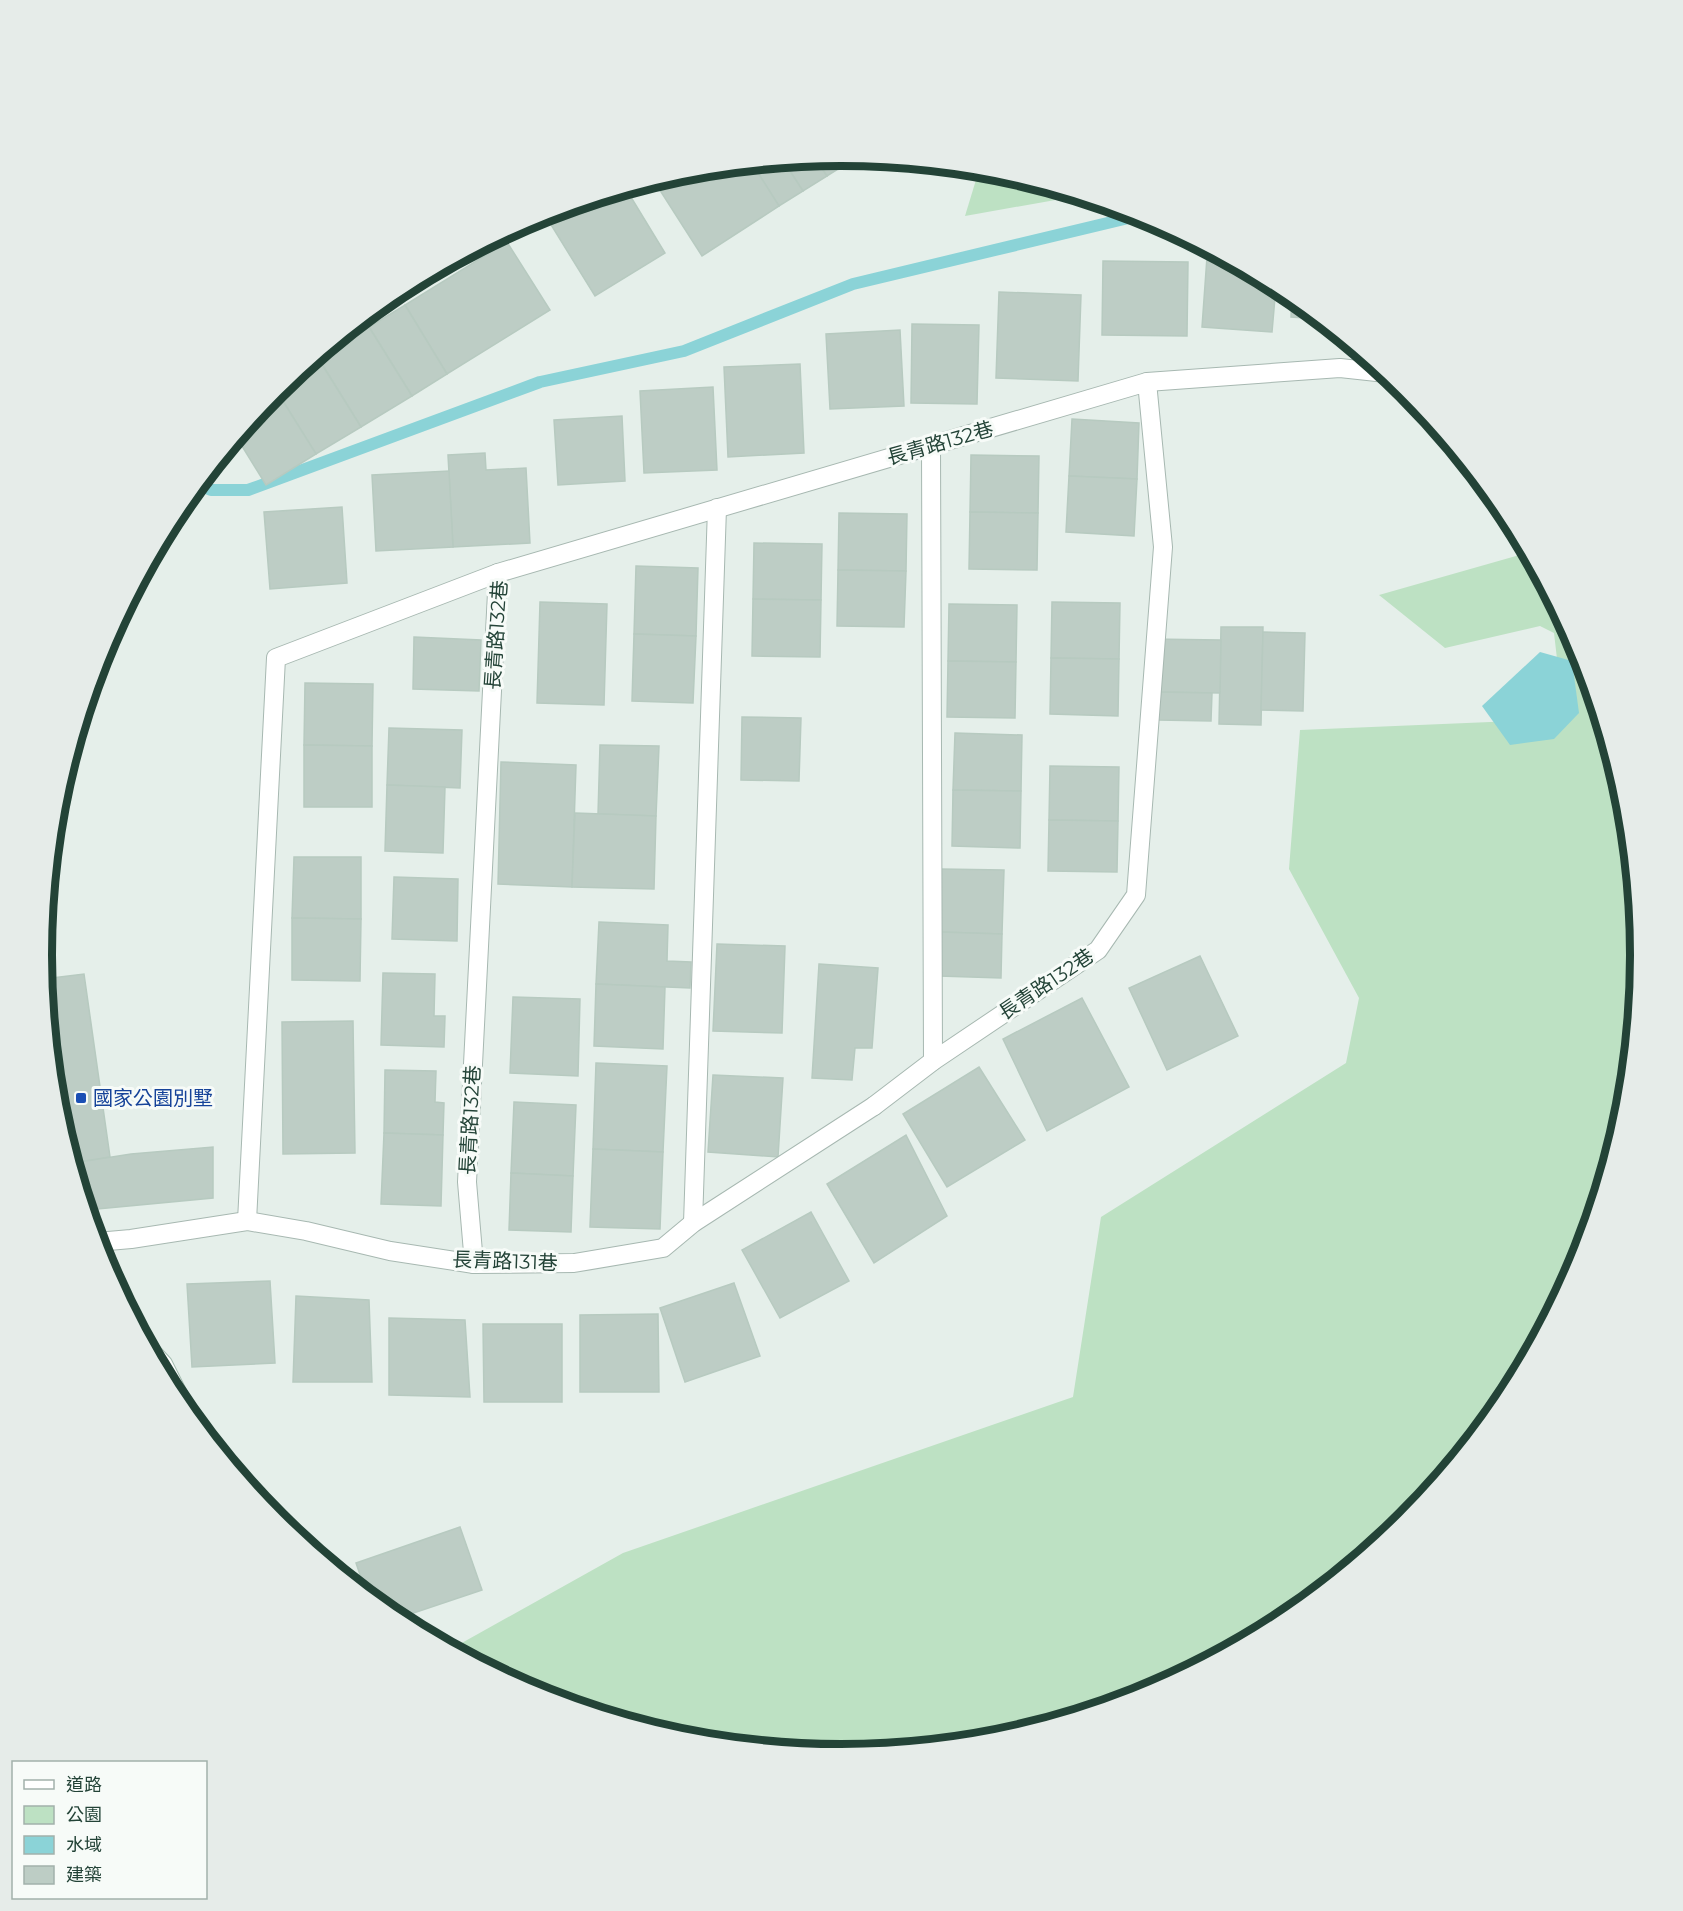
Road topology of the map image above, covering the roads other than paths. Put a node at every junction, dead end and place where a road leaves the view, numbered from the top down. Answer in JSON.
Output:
{"nodes":[{"id":1,"x":1372,"y":371,"type":"edge"},
{"id":2,"x":1147,"y":382,"type":"junction"},
{"id":3,"x":931,"y":446,"type":"junction"},
{"id":4,"x":717,"y":508,"type":"junction"},
{"id":5,"x":498,"y":573,"type":"junction"},
{"id":6,"x":933,"y":1061,"type":"junction"},
{"id":7,"x":874,"y":1106,"type":"joint"},
{"id":8,"x":247,"y":1221,"type":"junction"},
{"id":9,"x":693,"y":1223,"type":"junction"},
{"id":10,"x":107,"y":1241,"type":"edge"},
{"id":11,"x":474,"y":1264,"type":"junction"}],
"edges":[{"from":1,"to":2,"type":"street","name":"長青路132巷"},
{"from":2,"to":3,"type":"street","name":"長青路132巷"},
{"from":2,"to":6,"type":"street","name":"長青路132巷"},
{"from":3,"to":4,"type":"street","name":"長青路132巷"},
{"from":3,"to":6,"type":"street"},
{"from":4,"to":5,"type":"street","name":"長青路132巷"},
{"from":4,"to":9,"type":"street"},
{"from":5,"to":8,"type":"street"},
{"from":5,"to":11,"type":"street","name":"長青路132巷"},
{"from":6,"to":7,"type":"street","name":"長青路132巷"},
{"from":7,"to":9,"type":"street","name":"長青路131巷"},
{"from":8,"to":10,"type":"street","name":"長青路131巷"},
{"from":8,"to":11,"type":"street","name":"長青路131巷"},
{"from":9,"to":11,"type":"street","name":"長青路131巷"}]}
